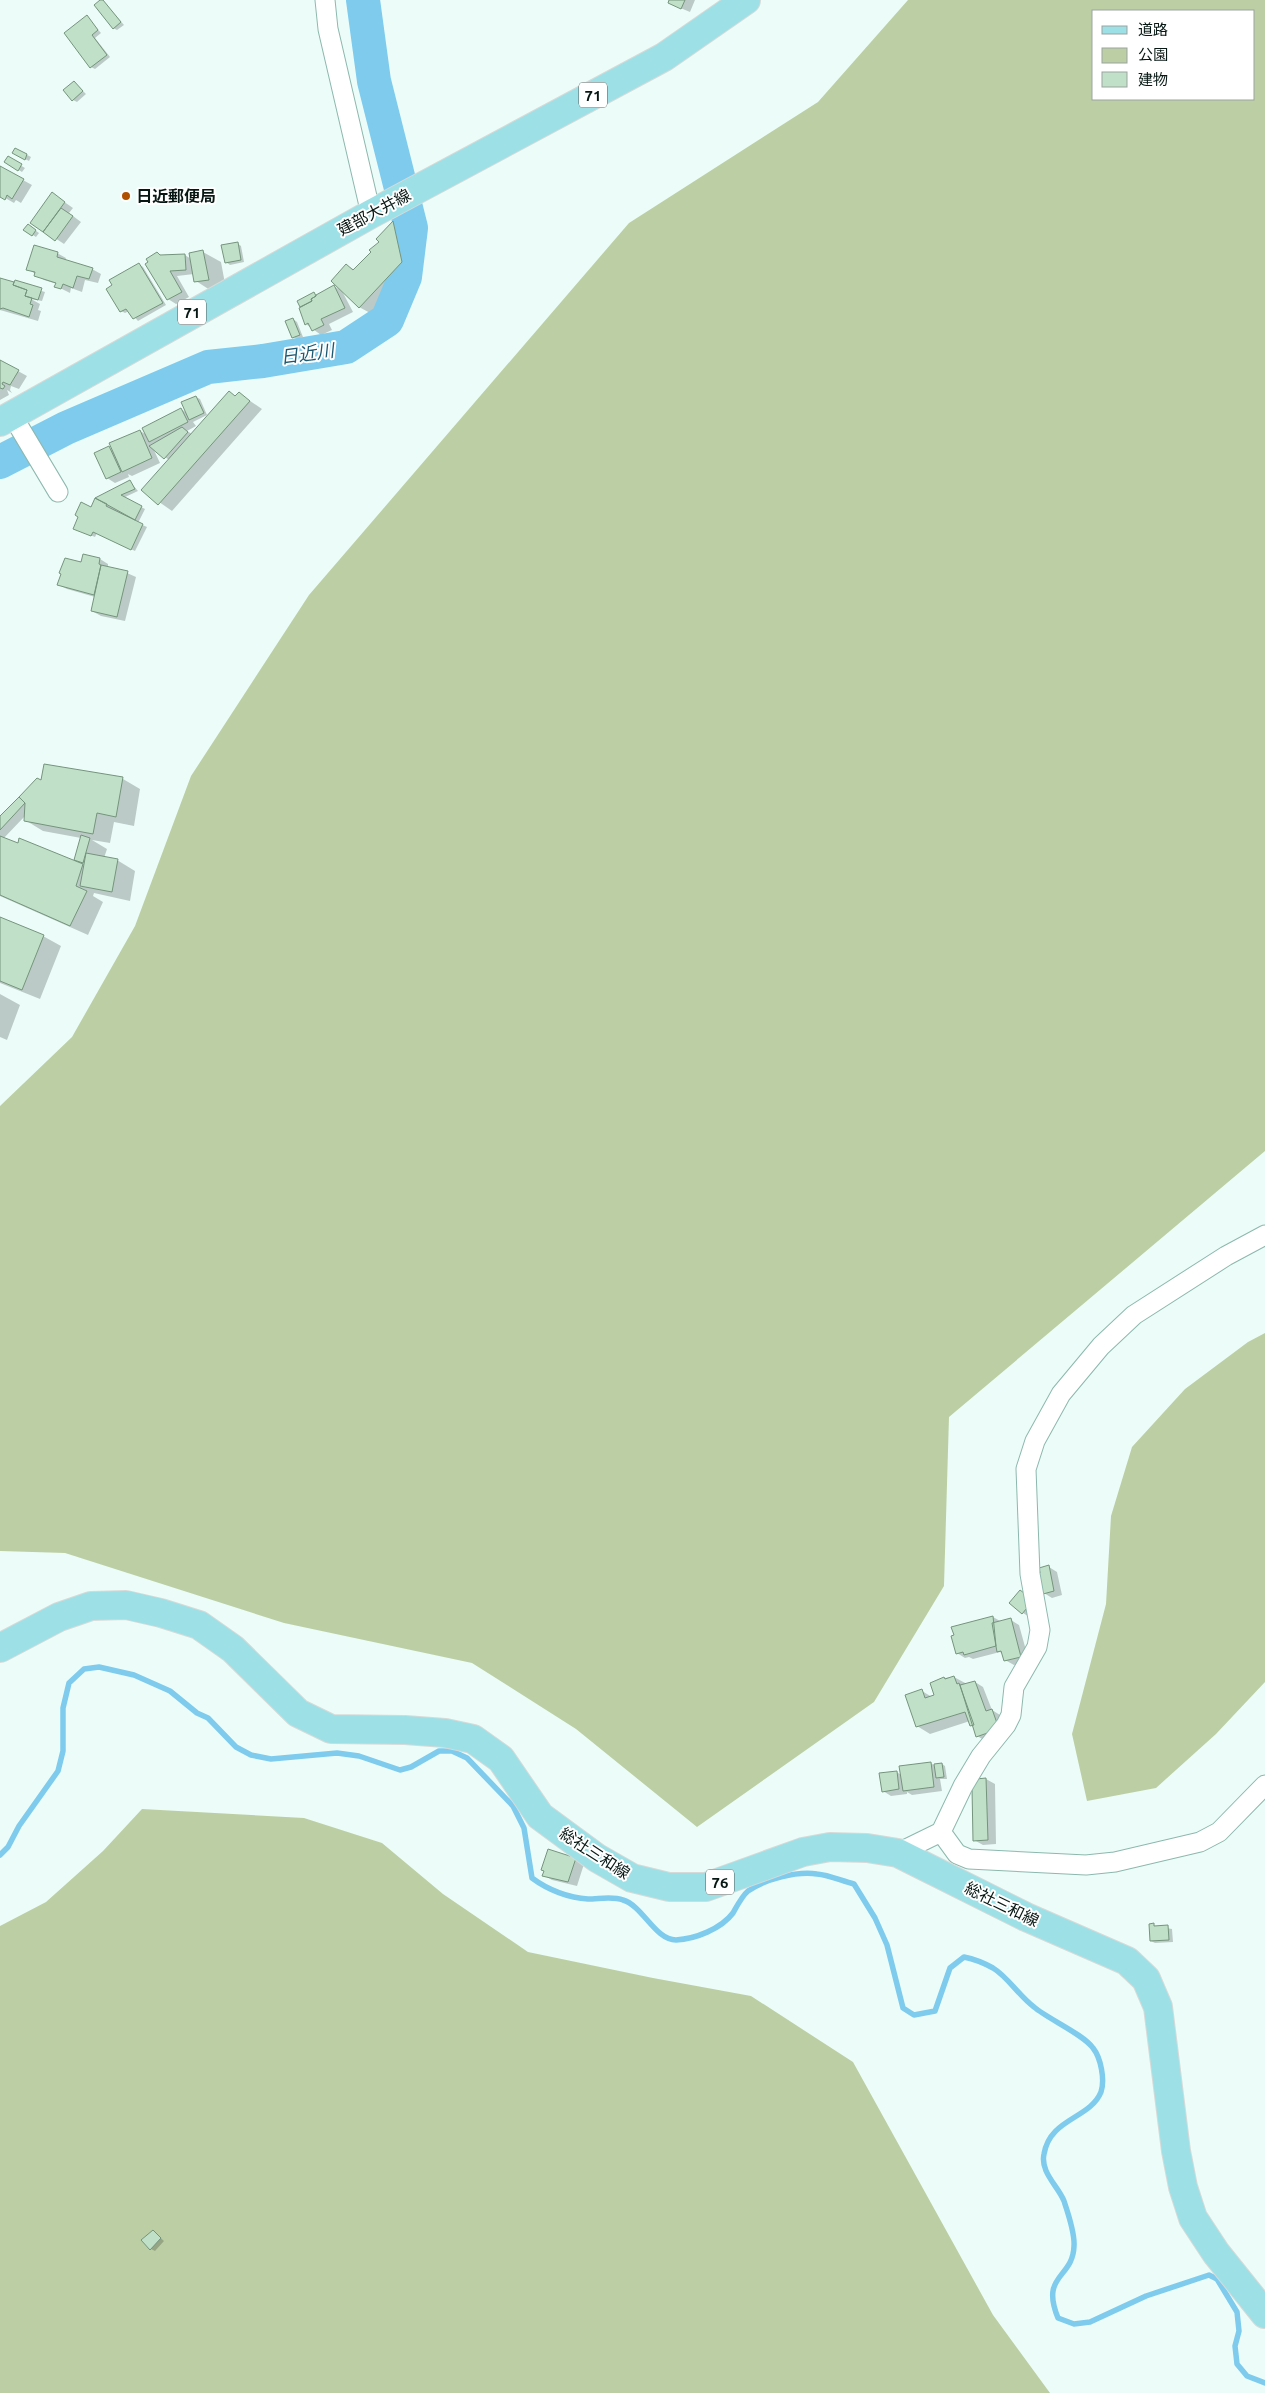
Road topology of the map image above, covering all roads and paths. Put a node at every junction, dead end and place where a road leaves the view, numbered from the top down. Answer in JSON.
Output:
{"nodes":[{"id":1,"x":325,"y":0,"type":"edge"},
{"id":2,"x":746,"y":0,"type":"edge"},
{"id":3,"x":378,"y":210,"type":"junction"},
{"id":4,"x":10,"y":420,"type":"edge"},
{"id":5,"x":58,"y":492,"type":"dead end"},
{"id":6,"x":1265,"y":1235,"type":"edge"},
{"id":7,"x":0,"y":1648,"type":"edge"},
{"id":8,"x":1265,"y":1785,"type":"edge"},
{"id":9,"x":941,"y":1832,"type":"junction"},
{"id":10,"x":898,"y":1853,"type":"junction"},
{"id":11,"x":1265,"y":2314,"type":"edge"}],
"edges":[{"from":1,"to":3,"type":"street"},
{"from":2,"to":3,"type":"main road","name":"建部大井線","number":"71"},
{"from":3,"to":4,"type":"main road","name":"建部大井線","number":"71"},
{"from":4,"to":5,"type":"street"},
{"from":6,"to":9,"type":"street"},
{"from":7,"to":10,"type":"main road","name":"総社三和線","number":"76"},
{"from":8,"to":9,"type":"street"},
{"from":9,"to":10,"type":"street"},
{"from":10,"to":11,"type":"main road","name":"総社三和線","number":"76"}]}
